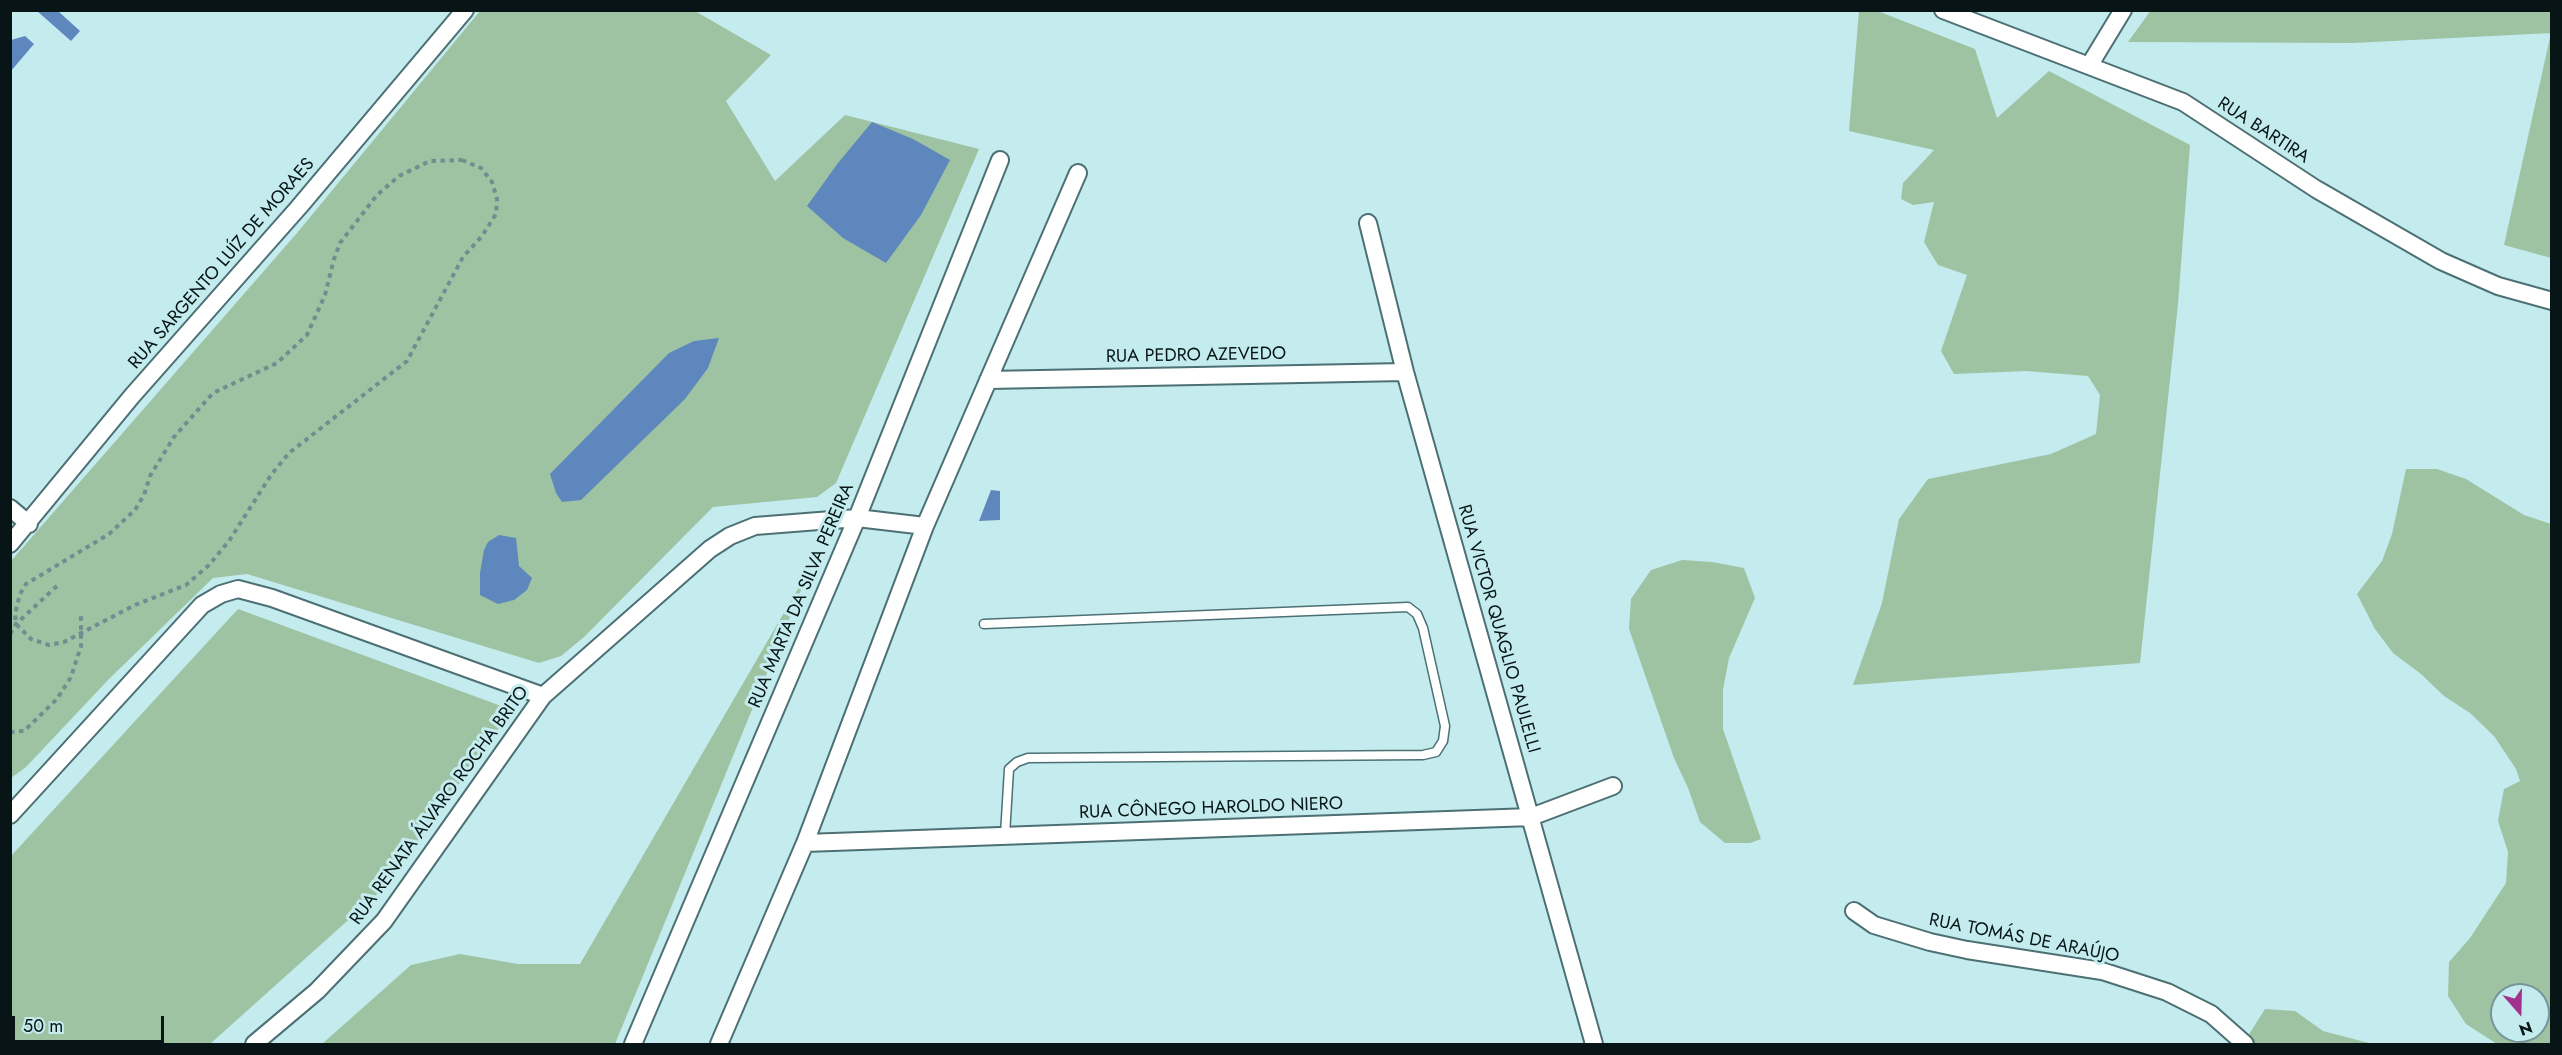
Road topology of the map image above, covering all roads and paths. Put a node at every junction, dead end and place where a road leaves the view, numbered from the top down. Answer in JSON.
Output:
{"nodes":[{"id":1,"x":465,"y":10,"type":"edge"},
{"id":2,"x":1943,"y":10,"type":"edge"},
{"id":3,"x":2123,"y":10,"type":"edge"},
{"id":4,"x":2089,"y":66,"type":"junction"},
{"id":5,"x":1000,"y":160,"type":"dead end"},
{"id":6,"x":1078,"y":173,"type":"dead end"},
{"id":7,"x":1368,"y":224,"type":"dead end"},
{"id":8,"x":2552,"y":301,"type":"edge"},
{"id":9,"x":1405,"y":372,"type":"junction"},
{"id":10,"x":988,"y":380,"type":"junction"},
{"id":11,"x":10,"y":508,"type":"edge"},
{"id":12,"x":857,"y":518,"type":"junction"},
{"id":13,"x":28,"y":524,"type":"junction"},
{"id":14,"x":925,"y":526,"type":"junction"},
{"id":15,"x":10,"y":544,"type":"edge"},
{"id":16,"x":58,"y":585,"type":"dead end"},
{"id":17,"x":81,"y":616,"type":"dead end"},
{"id":18,"x":16,"y":624,"type":"junction"},
{"id":19,"x":984,"y":624,"type":"dead end"},
{"id":20,"x":10,"y":634,"type":"edge"},
{"id":21,"x":81,"y":634,"type":"junction"},
{"id":22,"x":543,"y":696,"type":"junction"},
{"id":23,"x":10,"y":732,"type":"edge"},
{"id":24,"x":1613,"y":786,"type":"dead end"},
{"id":25,"x":10,"y":814,"type":"edge"},
{"id":26,"x":1532,"y":817,"type":"junction"},
{"id":27,"x":1005,"y":835,"type":"junction"},
{"id":28,"x":806,"y":843,"type":"junction"},
{"id":29,"x":1854,"y":911,"type":"dead end"},
{"id":30,"x":254,"y":1044,"type":"edge"},
{"id":31,"x":633,"y":1044,"type":"edge"},
{"id":32,"x":719,"y":1044,"type":"edge"},
{"id":33,"x":1594,"y":1044,"type":"edge"},
{"id":34,"x":2245,"y":1044,"type":"edge"}],
"edges":[{"from":1,"to":13,"type":"street","name":"RUA SARGENTO LUÍZ DE MORAES"},
{"from":2,"to":4,"type":"street","name":"RUA BARTIRA"},
{"from":3,"to":4,"type":"street"},
{"from":4,"to":8,"type":"street","name":"RUA BARTIRA"},
{"from":5,"to":12,"type":"street","name":"RUA MARTA DA SILVA PEREIRA"},
{"from":6,"to":10,"type":"street"},
{"from":7,"to":9,"type":"street","name":"RUA VICTOR QUAGLIO PAULELLI"},
{"from":9,"to":10,"type":"street","name":"RUA PEDRO AZEVEDO"},
{"from":9,"to":26,"type":"street","name":"RUA VICTOR QUAGLIO PAULELLI"},
{"from":10,"to":14,"type":"street"},
{"from":11,"to":13,"type":"street"},
{"from":12,"to":14,"type":"street","name":"RUA RENATA ÁLVARO ROCHA BRITO"},
{"from":12,"to":22,"type":"street","name":"RUA RENATA ÁLVARO ROCHA BRITO"},
{"from":12,"to":31,"type":"street","name":"RUA MARTA DA SILVA PEREIRA"},
{"from":13,"to":15,"type":"street","name":"RUA SARGENTO LUÍZ DE MORAES"},
{"from":14,"to":28,"type":"street"},
{"from":16,"to":18,"type":"path"},
{"from":17,"to":21,"type":"path"},
{"from":18,"to":20,"type":"path"},
{"from":18,"to":21,"type":"path"},
{"from":18,"to":21,"type":"path"},
{"from":19,"to":27,"type":"lane"},
{"from":21,"to":23,"type":"path"},
{"from":22,"to":25,"type":"street"},
{"from":22,"to":30,"type":"street","name":"RUA RENATA ÁLVARO ROCHA BRITO"},
{"from":24,"to":26,"type":"street","name":"RUA CÔNEGO HAROLDO NIERO"},
{"from":26,"to":27,"type":"street","name":"RUA CÔNEGO HAROLDO NIERO"},
{"from":26,"to":33,"type":"street","name":"RUA VICTOR QUAGLIO PAULELLI"},
{"from":27,"to":28,"type":"street","name":"RUA CÔNEGO HAROLDO NIERO"},
{"from":28,"to":32,"type":"street"},
{"from":29,"to":34,"type":"street","name":"RUA TOMÁS DE ARAÚJO"}]}
